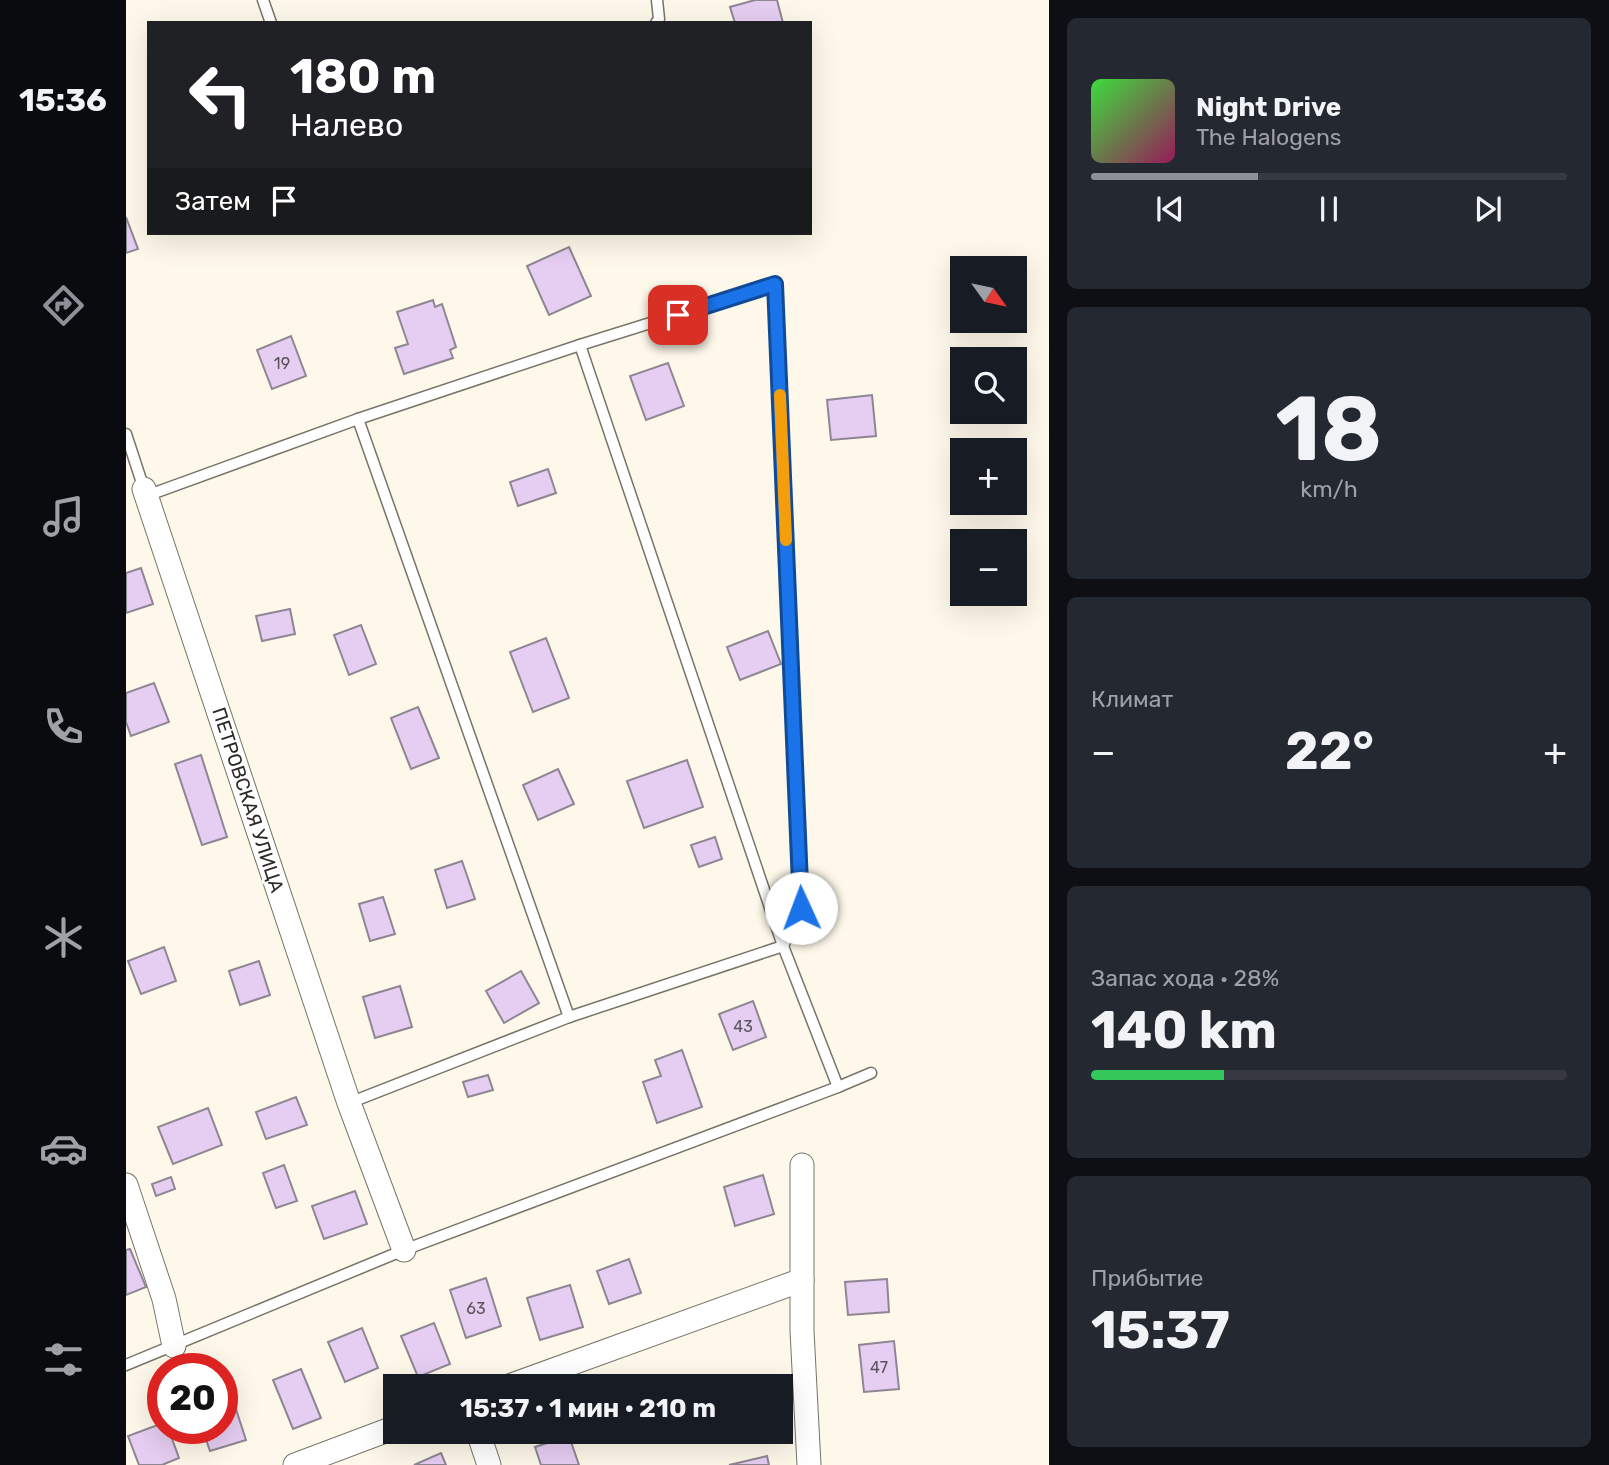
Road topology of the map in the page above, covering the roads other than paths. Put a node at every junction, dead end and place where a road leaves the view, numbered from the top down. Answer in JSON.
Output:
{"nodes":[{"id":1,"x":263,"y":0,"type":"edge"},
{"id":2,"x":657,"y":0,"type":"edge"},
{"id":3,"x":270,"y":21,"type":"edge"},
{"id":4,"x":658,"y":21,"type":"edge"},
{"id":5,"x":580,"y":345,"type":"junction"},
{"id":6,"x":358,"y":419,"type":"junction"},
{"id":7,"x":126,"y":434,"type":"edge"},
{"id":8,"x":145,"y":493,"type":"junction"},
{"id":9,"x":783,"y":946,"type":"junction"},
{"id":10,"x":569,"y":1017,"type":"junction"},
{"id":11,"x":871,"y":1073,"type":"dead end"},
{"id":12,"x":838,"y":1087,"type":"junction"},
{"id":13,"x":350,"y":1106,"type":"junction"},
{"id":14,"x":802,"y":1165,"type":"dead end"},
{"id":15,"x":126,"y":1185,"type":"edge"},
{"id":16,"x":404,"y":1250,"type":"junction"},
{"id":17,"x":802,"y":1280,"type":"junction"},
{"id":18,"x":174,"y":1346,"type":"junction"},
{"id":19,"x":126,"y":1365,"type":"edge"},
{"id":20,"x":542,"y":1374,"type":"edge"},
{"id":21,"x":383,"y":1432,"type":"edge"},
{"id":22,"x":482,"y":1444,"type":"edge"},
{"id":23,"x":295,"y":1465,"type":"edge"},
{"id":24,"x":489,"y":1465,"type":"edge"},
{"id":25,"x":809,"y":1465,"type":"edge"}],
"edges":[{"from":1,"to":3,"type":"lane"},
{"from":2,"to":4,"type":"lane"},
{"from":5,"to":6,"type":"lane"},
{"from":5,"to":9,"type":"lane"},
{"from":5,"to":9,"type":"lane"},
{"from":6,"to":8,"type":"lane"},
{"from":6,"to":10,"type":"lane"},
{"from":7,"to":8,"type":"lane"},
{"from":8,"to":13,"type":"street","name":"ПЕТРОВСКАЯ УЛИЦА"},
{"from":9,"to":10,"type":"lane"},
{"from":9,"to":12,"type":"lane"},
{"from":10,"to":13,"type":"lane"},
{"from":11,"to":12,"type":"lane"},
{"from":12,"to":16,"type":"lane"},
{"from":13,"to":16,"type":"street","name":"ПЕТРОВСКАЯ УЛИЦА"},
{"from":14,"to":17,"type":"street"},
{"from":15,"to":18,"type":"street"},
{"from":16,"to":18,"type":"lane"},
{"from":17,"to":20,"type":"street"},
{"from":17,"to":25,"type":"street"},
{"from":18,"to":19,"type":"lane"},
{"from":21,"to":23,"type":"street"},
{"from":22,"to":24,"type":"street"}]}
